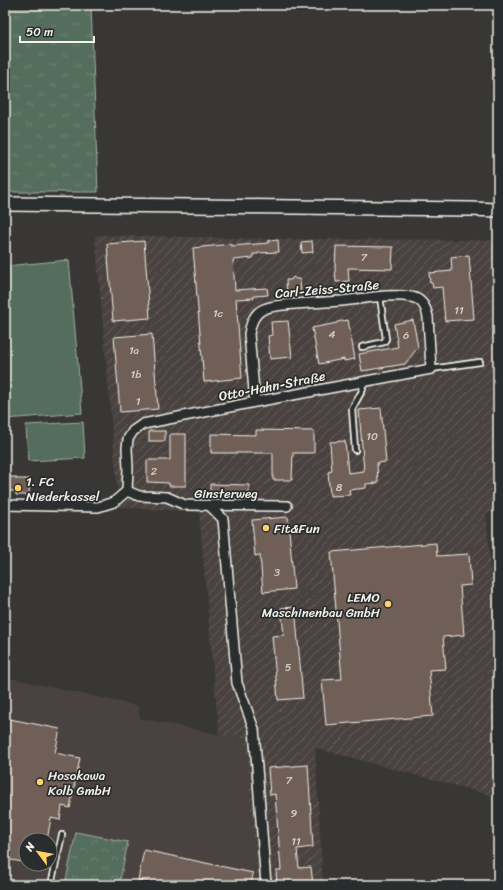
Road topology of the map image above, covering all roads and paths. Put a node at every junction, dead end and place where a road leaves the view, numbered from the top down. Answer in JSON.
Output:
{"nodes":[{"id":1,"x":5,"y":204,"type":"edge"},
{"id":2,"x":498,"y":210,"type":"edge"},
{"id":3,"x":380,"y":297,"type":"junction"},
{"id":4,"x":362,"y":347,"type":"dead end"},
{"id":5,"x":480,"y":362,"type":"dead end"},
{"id":6,"x":431,"y":369,"type":"junction"},
{"id":7,"x":361,"y":382,"type":"junction"},
{"id":8,"x":255,"y":402,"type":"junction"},
{"id":9,"x":355,"y":450,"type":"dead end"},
{"id":10,"x":127,"y":491,"type":"junction"},
{"id":11,"x":5,"y":505,"type":"edge"},
{"id":12,"x":210,"y":506,"type":"junction"},
{"id":13,"x":288,"y":506,"type":"dead end"},
{"id":14,"x":62,"y":835,"type":"dead end"},
{"id":15,"x":52,"y":885,"type":"edge"},
{"id":16,"x":266,"y":885,"type":"edge"}],
"edges":[{"from":1,"to":2,"type":"main road"},
{"from":3,"to":4,"type":"lane"},
{"from":3,"to":6,"type":"street","name":"Carl-Zeiss-Straße"},
{"from":3,"to":8,"type":"street","name":"Carl-Zeiss-Straße"},
{"from":5,"to":6,"type":"lane","name":"Otto-Hahn-Straße"},
{"from":6,"to":7,"type":"street","name":"Otto-Hahn-Straße"},
{"from":7,"to":8,"type":"street","name":"Otto-Hahn-Straße"},
{"from":7,"to":9,"type":"lane"},
{"from":8,"to":10,"type":"street","name":"Otto-Hahn-Straße"},
{"from":10,"to":11,"type":"street"},
{"from":10,"to":12,"type":"street","name":"Ginsterweg"},
{"from":12,"to":13,"type":"street","name":"Ginsterweg"},
{"from":12,"to":16,"type":"street"},
{"from":14,"to":15,"type":"lane"}]}
